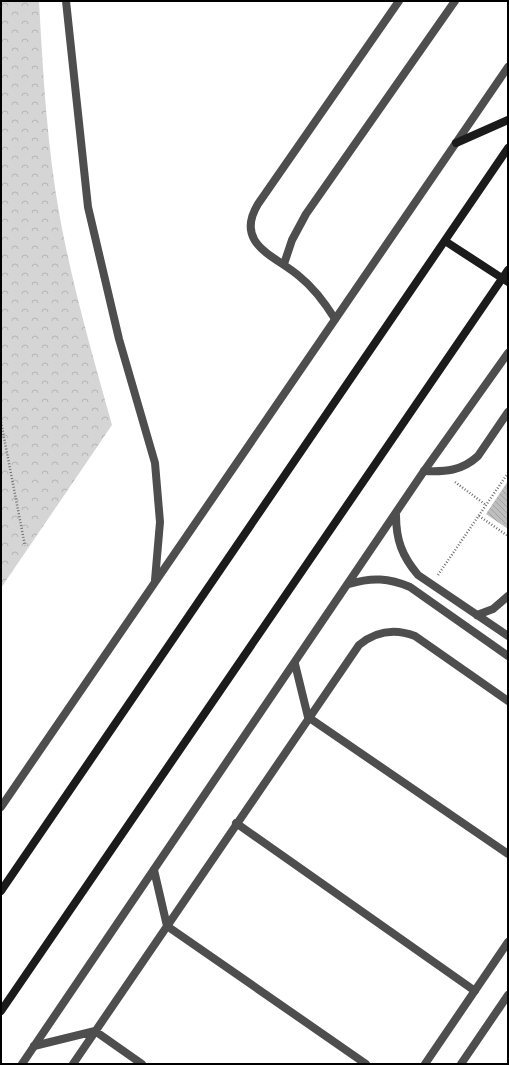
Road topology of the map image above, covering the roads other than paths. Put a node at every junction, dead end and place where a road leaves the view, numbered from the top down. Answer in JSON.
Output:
{"nodes":[{"id":1,"x":66,"y":1,"type":"edge"},
{"id":2,"x":398,"y":1,"type":"edge"},
{"id":3,"x":454,"y":1,"type":"edge"},
{"id":4,"x":508,"y":67,"type":"edge"},
{"id":5,"x":508,"y":120,"type":"edge"},
{"id":6,"x":456,"y":142,"type":"junction"},
{"id":7,"x":508,"y":148,"type":"edge"},
{"id":8,"x":445,"y":241,"type":"junction"},
{"id":9,"x":284,"y":264,"type":"junction"},
{"id":10,"x":508,"y":270,"type":"edge"},
{"id":11,"x":505,"y":280,"type":"edge"},
{"id":12,"x":335,"y":319,"type":"junction"},
{"id":13,"x":508,"y":352,"type":"edge"},
{"id":14,"x":508,"y":412,"type":"edge"},
{"id":15,"x":424,"y":471,"type":"junction"},
{"id":16,"x":396,"y":515,"type":"junction"},
{"id":17,"x":155,"y":582,"type":"junction"},
{"id":18,"x":349,"y":584,"type":"junction"},
{"id":19,"x":508,"y":596,"type":"edge"},
{"id":20,"x":477,"y":615,"type":"junction"},
{"id":21,"x":508,"y":636,"type":"edge"},
{"id":22,"x":508,"y":656,"type":"edge"},
{"id":23,"x":295,"y":664,"type":"junction"},
{"id":24,"x":508,"y":701,"type":"edge"},
{"id":25,"x":308,"y":717,"type":"junction"},
{"id":26,"x":1,"y":807,"type":"edge"},
{"id":27,"x":236,"y":823,"type":"junction"},
{"id":28,"x":508,"y":854,"type":"edge"},
{"id":29,"x":154,"y":870,"type":"junction"},
{"id":30,"x":1,"y":891,"type":"edge"},
{"id":31,"x":167,"y":926,"type":"junction"},
{"id":32,"x":508,"y":942,"type":"edge"},
{"id":33,"x":475,"y":991,"type":"junction"},
{"id":34,"x":508,"y":996,"type":"edge"},
{"id":35,"x":1,"y":1011,"type":"edge"},
{"id":36,"x":95,"y":1031,"type":"junction"},
{"id":37,"x":34,"y":1046,"type":"junction"},
{"id":38,"x":22,"y":1064,"type":"edge"},
{"id":39,"x":73,"y":1064,"type":"edge"},
{"id":40,"x":142,"y":1064,"type":"edge"},
{"id":41,"x":366,"y":1064,"type":"edge"},
{"id":42,"x":425,"y":1064,"type":"edge"},
{"id":43,"x":462,"y":1064,"type":"edge"}],
"edges":[{"from":1,"to":17,"type":"street"},
{"from":2,"to":9,"type":"street"},
{"from":3,"to":9,"type":"street"},
{"from":4,"to":6,"type":"street"},
{"from":5,"to":6,"type":"main road"},
{"from":6,"to":12,"type":"street"},
{"from":7,"to":8,"type":"main road"},
{"from":8,"to":11,"type":"main road"},
{"from":8,"to":30,"type":"main road"},
{"from":9,"to":12,"type":"street"},
{"from":10,"to":11,"type":"main road"},
{"from":11,"to":35,"type":"main road"},
{"from":12,"to":17,"type":"street"},
{"from":13,"to":15,"type":"street"},
{"from":14,"to":15,"type":"street"},
{"from":15,"to":16,"type":"street"},
{"from":16,"to":18,"type":"street"},
{"from":16,"to":20,"type":"street"},
{"from":17,"to":26,"type":"street"},
{"from":18,"to":22,"type":"street"},
{"from":18,"to":23,"type":"street"},
{"from":19,"to":20,"type":"street"},
{"from":20,"to":21,"type":"street"},
{"from":23,"to":25,"type":"street"},
{"from":23,"to":29,"type":"street"},
{"from":24,"to":25,"type":"street"},
{"from":25,"to":27,"type":"street"},
{"from":25,"to":28,"type":"street"},
{"from":27,"to":31,"type":"street"},
{"from":27,"to":33,"type":"street"},
{"from":29,"to":31,"type":"street"},
{"from":29,"to":37,"type":"street"},
{"from":31,"to":36,"type":"street"},
{"from":31,"to":41,"type":"street"},
{"from":32,"to":33,"type":"street"},
{"from":33,"to":42,"type":"street"},
{"from":34,"to":43,"type":"street"},
{"from":36,"to":37,"type":"street"},
{"from":36,"to":39,"type":"street"},
{"from":36,"to":40,"type":"street"},
{"from":37,"to":38,"type":"street"}]}
